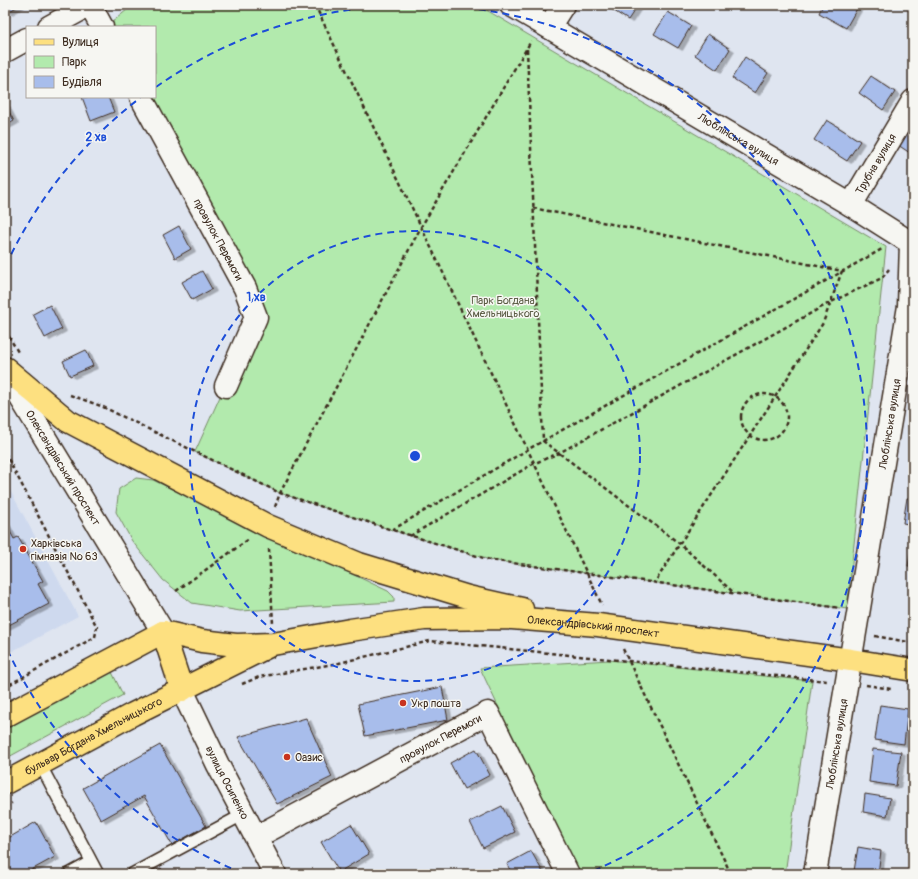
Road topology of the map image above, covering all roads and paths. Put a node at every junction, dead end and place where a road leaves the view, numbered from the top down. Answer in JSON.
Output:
{"nodes":[{"id":1,"x":90,"y":5,"type":"edge"},
{"id":2,"x":315,"y":5,"type":"edge"},
{"id":3,"x":511,"y":5,"type":"edge"},
{"id":4,"x":563,"y":5,"type":"edge"},
{"id":5,"x":51,"y":26,"type":"edge"},
{"id":6,"x":101,"y":26,"type":"edge"},
{"id":7,"x":549,"y":27,"type":"junction"},
{"id":8,"x":26,"y":40,"type":"edge"},
{"id":9,"x":527,"y":48,"type":"junction"},
{"id":10,"x":5,"y":51,"type":"edge"},
{"id":11,"x":142,"y":98,"type":"edge"},
{"id":12,"x":913,"y":101,"type":"edge"},
{"id":13,"x":851,"y":205,"type":"junction"},
{"id":14,"x":533,"y":208,"type":"junction"},
{"id":15,"x":421,"y":227,"type":"junction"},
{"id":16,"x":912,"y":242,"type":"edge"},
{"id":17,"x":892,"y":266,"type":"dead end"},
{"id":18,"x":842,"y":271,"type":"junction"},
{"id":19,"x":830,"y":302,"type":"junction"},
{"id":20,"x":911,"y":306,"type":"edge"},
{"id":21,"x":5,"y":330,"type":"edge"},
{"id":22,"x":14,"y":362,"type":"edge"},
{"id":23,"x":5,"y":372,"type":"edge"},
{"id":24,"x":226,"y":386,"type":"dead end"},
{"id":25,"x":68,"y":395,"type":"dead end"},
{"id":26,"x":775,"y":397,"type":"junction"},
{"id":27,"x":750,"y":436,"type":"junction"},
{"id":28,"x":543,"y":441,"type":"junction"},
{"id":29,"x":527,"y":450,"type":"junction"},
{"id":30,"x":5,"y":453,"type":"edge"},
{"id":31,"x":559,"y":453,"type":"junction"},
{"id":32,"x":533,"y":464,"type":"junction"},
{"id":33,"x":280,"y":493,"type":"junction"},
{"id":34,"x":268,"y":526,"type":"junction"},
{"id":35,"x":392,"y":530,"type":"junction"},
{"id":36,"x":410,"y":536,"type":"junction"},
{"id":37,"x":680,"y":544,"type":"junction"},
{"id":38,"x":585,"y":573,"type":"junction"},
{"id":39,"x":655,"y":582,"type":"junction"},
{"id":40,"x":176,"y":590,"type":"dead end"},
{"id":41,"x":734,"y":593,"type":"junction"},
{"id":42,"x":859,"y":611,"type":"junction"},
{"id":43,"x":605,"y":626,"type":"junction"},
{"id":44,"x":163,"y":632,"type":"junction"},
{"id":45,"x":913,"y":643,"type":"edge"},
{"id":46,"x":273,"y":644,"type":"junction"},
{"id":47,"x":851,"y":660,"type":"junction"},
{"id":48,"x":629,"y":662,"type":"junction"},
{"id":49,"x":913,"y":670,"type":"edge"},
{"id":50,"x":847,"y":682,"type":"junction"},
{"id":51,"x":5,"y":686,"type":"edge"},
{"id":52,"x":239,"y":686,"type":"dead end"},
{"id":53,"x":182,"y":690,"type":"junction"},
{"id":54,"x":898,"y":690,"type":"dead end"},
{"id":55,"x":5,"y":716,"type":"edge"},
{"id":56,"x":40,"y":764,"type":"junction"},
{"id":57,"x":5,"y":783,"type":"edge"},
{"id":58,"x":244,"y":814,"type":"junction"},
{"id":59,"x":256,"y":837,"type":"junction"},
{"id":60,"x":91,"y":862,"type":"junction"},
{"id":61,"x":69,"y":874,"type":"edge"},
{"id":62,"x":98,"y":874,"type":"edge"},
{"id":63,"x":132,"y":874,"type":"edge"},
{"id":64,"x":275,"y":874,"type":"edge"},
{"id":65,"x":568,"y":874,"type":"edge"},
{"id":66,"x":731,"y":874,"type":"edge"},
{"id":67,"x":815,"y":874,"type":"edge"}],
"edges":[{"from":1,"to":5,"type":"street"},
{"from":1,"to":6,"type":"street"},
{"from":2,"to":15,"type":"path"},
{"from":3,"to":7,"type":"street","name":"Люблінська вулиця"},
{"from":4,"to":7,"type":"street"},
{"from":7,"to":9,"type":"path"},
{"from":7,"to":13,"type":"street","name":"Люблінська вулиця"},
{"from":8,"to":10,"type":"street"},
{"from":9,"to":14,"type":"path"},
{"from":9,"to":15,"type":"path"},
{"from":11,"to":24,"type":"street","name":"провулок Перемоги"},
{"from":12,"to":13,"type":"street","name":"Трубна вулиця"},
{"from":13,"to":16,"type":"street","name":"Люблінська вулиця"},
{"from":14,"to":18,"type":"path"},
{"from":14,"to":28,"type":"path"},
{"from":15,"to":29,"type":"path"},
{"from":15,"to":33,"type":"path"},
{"from":16,"to":18,"type":"path"},
{"from":16,"to":20,"type":"street","name":"Люблінська вулиця"},
{"from":17,"to":19,"type":"path"},
{"from":18,"to":19,"type":"path"},
{"from":18,"to":28,"type":"path"},
{"from":19,"to":26,"type":"path"},
{"from":19,"to":31,"type":"path"},
{"from":20,"to":42,"type":"street","name":"Люблінська вулиця"},
{"from":21,"to":22,"type":"path"},
{"from":22,"to":34,"type":"main road"},
{"from":23,"to":44,"type":"street","name":"Олександрівський проспект"},
{"from":25,"to":33,"type":"path"},
{"from":26,"to":27,"type":"path"},
{"from":26,"to":27,"type":"path"},
{"from":26,"to":27,"type":"path"},
{"from":27,"to":37,"type":"path"},
{"from":28,"to":29,"type":"path"},
{"from":28,"to":31,"type":"path"},
{"from":29,"to":32,"type":"path"},
{"from":29,"to":35,"type":"path"},
{"from":30,"to":51,"type":"path"},
{"from":31,"to":32,"type":"path"},
{"from":31,"to":37,"type":"path"},
{"from":32,"to":36,"type":"path"},
{"from":32,"to":38,"type":"path"},
{"from":33,"to":34,"type":"path"},
{"from":33,"to":35,"type":"path"},
{"from":34,"to":40,"type":"path"},
{"from":34,"to":43,"type":"main road"},
{"from":34,"to":46,"type":"path"},
{"from":35,"to":36,"type":"path"},
{"from":36,"to":38,"type":"path"},
{"from":37,"to":39,"type":"path"},
{"from":37,"to":41,"type":"path"},
{"from":38,"to":39,"type":"path"},
{"from":38,"to":43,"type":"path"},
{"from":39,"to":41,"type":"path"},
{"from":41,"to":42,"type":"path"},
{"from":42,"to":45,"type":"path"},
{"from":42,"to":47,"type":"street","name":"Люблінська вулиця"},
{"from":43,"to":46,"type":"main road","name":"Олександрівський проспект"},
{"from":43,"to":47,"type":"main road","name":"Олександрівський проспект"},
{"from":43,"to":48,"type":"path"},
{"from":44,"to":46,"type":"main road","name":"Олександрівський проспект"},
{"from":44,"to":53,"type":"main road"},
{"from":44,"to":55,"type":"main road"},
{"from":46,"to":53,"type":"main road","name":"Олександрівський проспект"},
{"from":47,"to":49,"type":"main road","name":"Олександрівський проспект"},
{"from":47,"to":50,"type":"street","name":"Люблінська вулиця"},
{"from":48,"to":50,"type":"path"},
{"from":48,"to":52,"type":"path"},
{"from":48,"to":66,"type":"path"},
{"from":50,"to":54,"type":"path"},
{"from":50,"to":67,"type":"street","name":"Люблінська вулиця"},
{"from":53,"to":56,"type":"main road","name":"бульвар Богдана Хмельницького"},
{"from":53,"to":58,"type":"street","name":"вулиця Осипенко"},
{"from":56,"to":57,"type":"main road","name":"бульвар Богдана Хмельницького"},
{"from":56,"to":60,"type":"lane"},
{"from":58,"to":59,"type":"street","name":"вулиця Осипенко"},
{"from":58,"to":63,"type":"lane"},
{"from":59,"to":64,"type":"street","name":"вулиця Осипенко"},
{"from":59,"to":65,"type":"street","name":"провулок Перемоги"},
{"from":60,"to":61,"type":"lane"},
{"from":60,"to":62,"type":"lane"}]}
